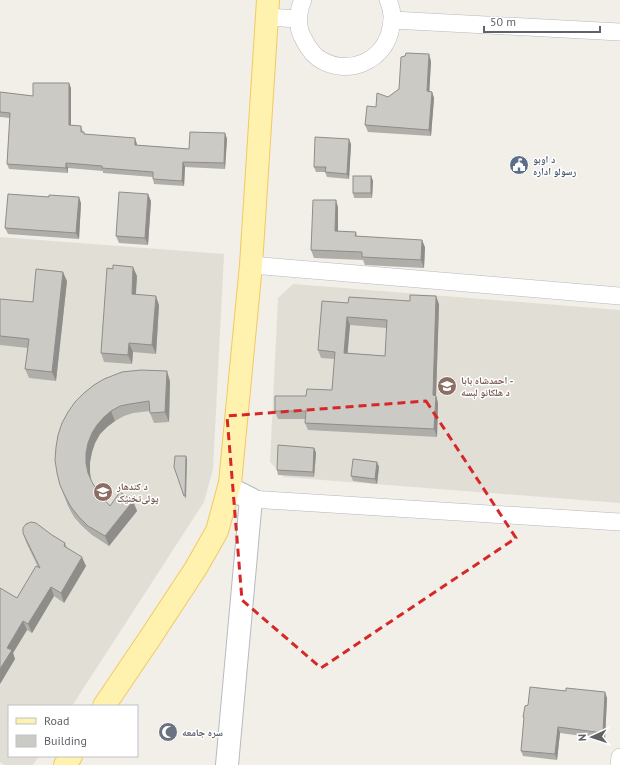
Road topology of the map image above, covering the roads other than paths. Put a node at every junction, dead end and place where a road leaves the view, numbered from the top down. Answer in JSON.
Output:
{"nodes":[{"id":1,"x":303,"y":0,"type":"edge"},
{"id":2,"x":388,"y":0,"type":"edge"},
{"id":3,"x":267,"y":8,"type":"edge"},
{"id":4,"x":298,"y":19,"type":"junction"},
{"id":5,"x":392,"y":20,"type":"junction"},
{"id":6,"x":620,"y":32,"type":"edge"},
{"id":7,"x":251,"y":265,"type":"junction"},
{"id":8,"x":620,"y":296,"type":"edge"},
{"id":9,"x":229,"y":488,"type":"junction"},
{"id":10,"x":251,"y":499,"type":"junction"},
{"id":11,"x":620,"y":522,"type":"edge"},
{"id":12,"x":105,"y":705,"type":"edge"},
{"id":13,"x":620,"y":757,"type":"edge"},
{"id":14,"x":228,"y":765,"type":"edge"},
{"id":15,"x":619,"y":765,"type":"edge"}],
"edges":[{"from":1,"to":4,"type":"street"},
{"from":2,"to":5,"type":"street"},
{"from":3,"to":4,"type":"street"},
{"from":3,"to":7,"type":"main road"},
{"from":4,"to":5,"type":"street"},
{"from":5,"to":6,"type":"street"},
{"from":7,"to":8,"type":"street"},
{"from":7,"to":9,"type":"main road"},
{"from":9,"to":10,"type":"street"},
{"from":9,"to":12,"type":"main road"},
{"from":10,"to":11,"type":"street"},
{"from":10,"to":14,"type":"street"},
{"from":13,"to":15,"type":"street"}]}
